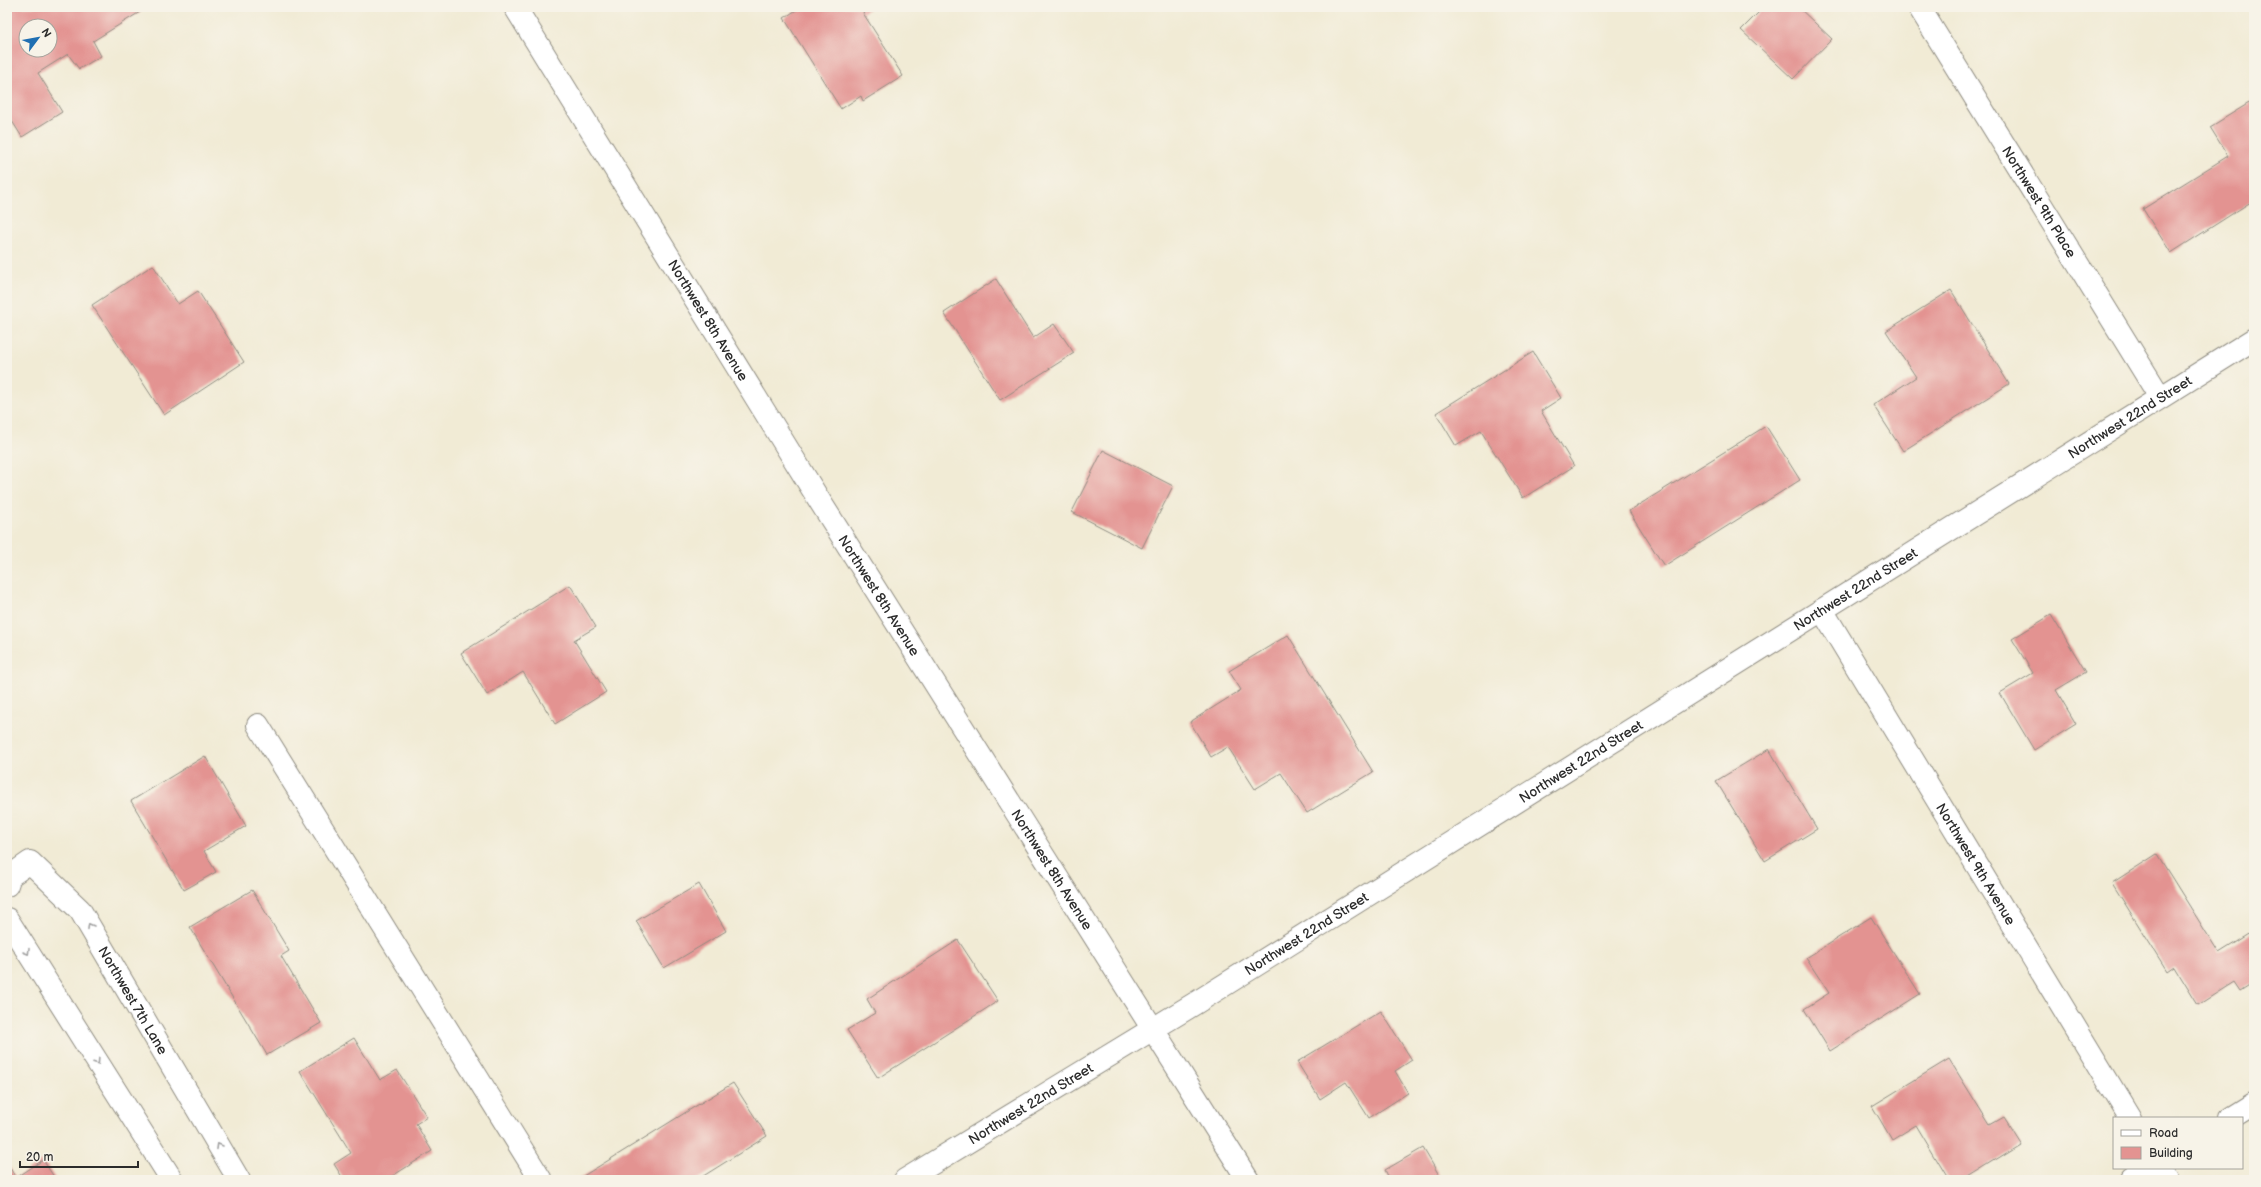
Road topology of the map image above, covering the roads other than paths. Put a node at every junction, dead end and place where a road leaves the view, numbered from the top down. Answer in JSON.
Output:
{"nodes":[{"id":1,"x":515,"y":7,"type":"edge"},
{"id":2,"x":1919,"y":7,"type":"edge"},
{"id":3,"x":2254,"y":340,"type":"edge"},
{"id":4,"x":2160,"y":397,"type":"junction"},
{"id":5,"x":1822,"y":610,"type":"junction"},
{"id":6,"x":258,"y":725,"type":"dead end"},
{"id":7,"x":7,"y":886,"type":"edge"},
{"id":8,"x":7,"y":919,"type":"edge"},
{"id":9,"x":1153,"y":1029,"type":"junction"},
{"id":10,"x":2254,"y":1103,"type":"edge"},
{"id":11,"x":2129,"y":1117,"type":"edge"},
{"id":12,"x":2232,"y":1117,"type":"edge"},
{"id":13,"x":2148,"y":1169,"type":"edge"},
{"id":14,"x":2162,"y":1169,"type":"edge"},
{"id":15,"x":172,"y":1180,"type":"edge"},
{"id":16,"x":239,"y":1180,"type":"edge"},
{"id":17,"x":542,"y":1180,"type":"edge"},
{"id":18,"x":905,"y":1180,"type":"edge"},
{"id":19,"x":1248,"y":1180,"type":"edge"},
{"id":20,"x":2131,"y":1180,"type":"edge"},
{"id":21,"x":2168,"y":1180,"type":"edge"}],
"edges":[{"from":1,"to":9,"type":"street","name":"Northwest 8th Avenue"},
{"from":2,"to":4,"type":"street","name":"Northwest 9th Place"},
{"from":3,"to":4,"type":"street","name":"Northwest 22nd Street"},
{"from":4,"to":5,"type":"street","name":"Northwest 22nd Street"},
{"from":5,"to":9,"type":"street","name":"Northwest 22nd Street"},
{"from":5,"to":11,"type":"street","name":"Northwest 9th Avenue"},
{"from":6,"to":17,"type":"street"},
{"from":16,"to":7,"type":"street","name":"Northwest 7th Lane","one_way":true},
{"from":8,"to":15,"type":"street","one_way":true},
{"from":9,"to":18,"type":"street","name":"Northwest 22nd Street"},
{"from":9,"to":19,"type":"street","name":"Northwest 8th Avenue"},
{"from":10,"to":12,"type":"street"},
{"from":13,"to":20,"type":"street"},
{"from":14,"to":21,"type":"street"}]}
